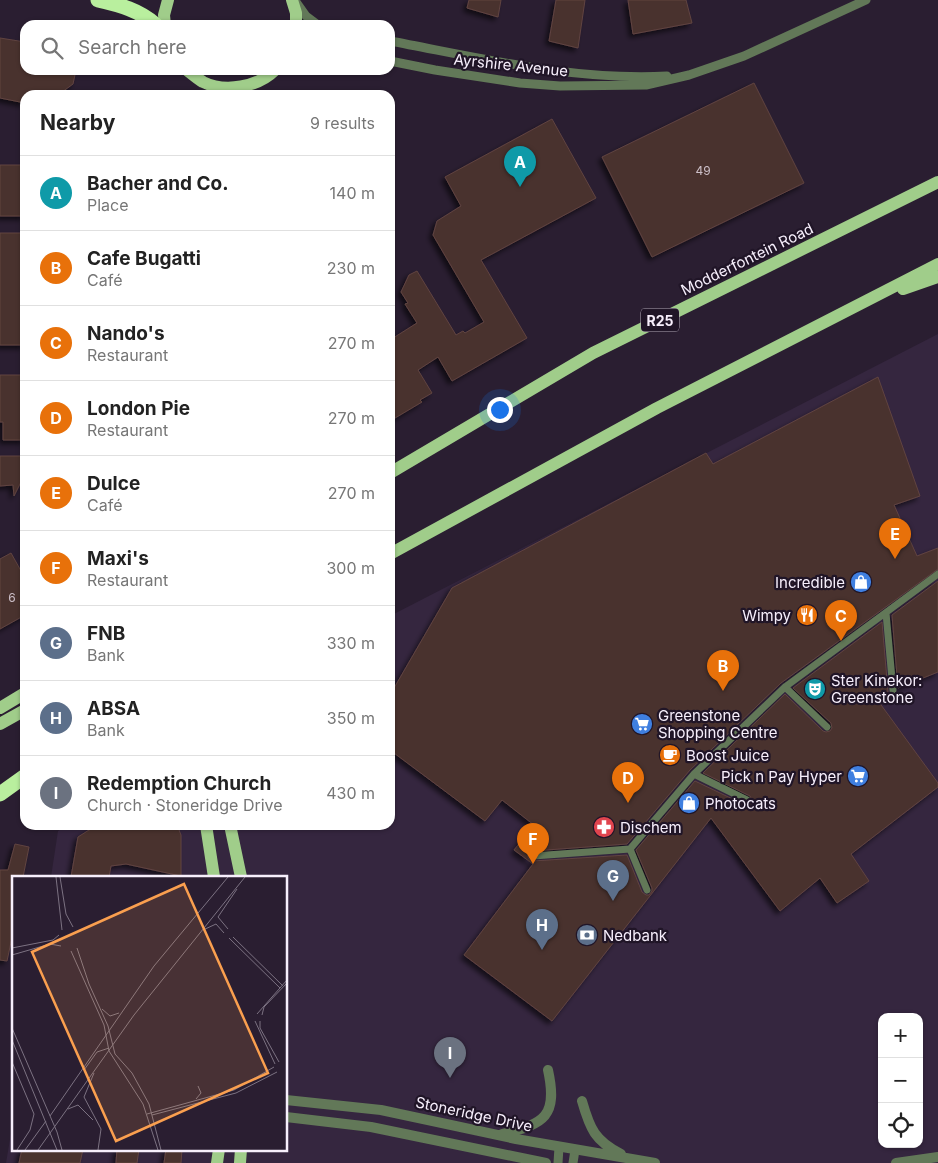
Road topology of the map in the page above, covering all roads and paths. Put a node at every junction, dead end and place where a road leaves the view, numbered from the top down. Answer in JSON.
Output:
{"nodes":[{"id":1,"x":98,"y":0,"type":"edge"},
{"id":2,"x":168,"y":0,"type":"edge"},
{"id":3,"x":293,"y":0,"type":"edge"},
{"id":4,"x":866,"y":0,"type":"edge"},
{"id":5,"x":150,"y":20,"type":"edge"},
{"id":6,"x":164,"y":20,"type":"edge"},
{"id":7,"x":296,"y":20,"type":"edge"},
{"id":8,"x":311,"y":20,"type":"edge"},
{"id":9,"x":395,"y":42,"type":"edge"},
{"id":10,"x":395,"y":62,"type":"edge"},
{"id":11,"x":192,"y":75,"type":"edge"},
{"id":12,"x":267,"y":75,"type":"edge"},
{"id":13,"x":690,"y":75,"type":"junction"},
{"id":14,"x":205,"y":89,"type":"edge"},
{"id":15,"x":236,"y":90,"type":"edge"},
{"id":16,"x":243,"y":90,"type":"edge"},
{"id":17,"x":938,"y":182,"type":"edge"},
{"id":18,"x":938,"y":264,"type":"edge"},
{"id":19,"x":938,"y":277,"type":"edge"},
{"id":20,"x":858,"y":305,"type":"junction"},
{"id":21,"x":395,"y":470,"type":"edge"},
{"id":22,"x":395,"y":551,"type":"edge"},
{"id":23,"x":937,"y":576,"type":"edge"},
{"id":24,"x":886,"y":613,"type":"junction"},
{"id":25,"x":785,"y":687,"type":"junction"},
{"id":26,"x":894,"y":690,"type":"dead end"},
{"id":27,"x":20,"y":695,"type":"edge"},
{"id":28,"x":0,"y":708,"type":"edge"},
{"id":29,"x":20,"y":713,"type":"edge"},
{"id":30,"x":0,"y":724,"type":"edge"},
{"id":31,"x":827,"y":728,"type":"dead end"},
{"id":32,"x":694,"y":774,"type":"junction"},
{"id":33,"x":20,"y":777,"type":"edge"},
{"id":34,"x":20,"y":778,"type":"edge"},
{"id":35,"x":0,"y":788,"type":"edge"},
{"id":36,"x":0,"y":794,"type":"edge"},
{"id":37,"x":746,"y":800,"type":"dead end"},
{"id":38,"x":207,"y":830,"type":"edge"},
{"id":39,"x":231,"y":830,"type":"edge"},
{"id":40,"x":630,"y":850,"type":"junction"},
{"id":41,"x":533,"y":856,"type":"dead end"},
{"id":42,"x":214,"y":876,"type":"edge"},
{"id":43,"x":241,"y":876,"type":"edge"},
{"id":44,"x":647,"y":890,"type":"dead end"},
{"id":45,"x":548,"y":1070,"type":"dead end"},
{"id":46,"x":288,"y":1093,"type":"edge"},
{"id":47,"x":288,"y":1100,"type":"edge"},
{"id":48,"x":308,"y":1102,"type":"junction"},
{"id":49,"x":582,"y":1102,"type":"dead end"},
{"id":50,"x":288,"y":1117,"type":"edge"},
{"id":51,"x":498,"y":1135,"type":"junction"},
{"id":52,"x":559,"y":1147,"type":"junction"},
{"id":53,"x":218,"y":1150,"type":"edge"},
{"id":54,"x":242,"y":1150,"type":"edge"},
{"id":55,"x":575,"y":1150,"type":"junction"},
{"id":56,"x":508,"y":1156,"type":"junction"},
{"id":57,"x":938,"y":1157,"type":"edge"},
{"id":58,"x":629,"y":1158,"type":"junction"},
{"id":59,"x":217,"y":1163,"type":"edge"},
{"id":60,"x":240,"y":1163,"type":"edge"},
{"id":61,"x":517,"y":1163,"type":"edge"},
{"id":62,"x":546,"y":1163,"type":"edge"},
{"id":63,"x":558,"y":1163,"type":"edge"},
{"id":64,"x":573,"y":1163,"type":"edge"},
{"id":65,"x":655,"y":1163,"type":"edge"},
{"id":66,"x":896,"y":1163,"type":"edge"}],
"edges":[{"from":1,"to":5,"type":"highway"},
{"from":2,"to":6,"type":"main road"},
{"from":3,"to":7,"type":"main road"},
{"from":3,"to":8,"type":"street"},
{"from":4,"to":13,"type":"street","name":"Ayrshire Avenue"},
{"from":9,"to":13,"type":"street","name":"Ayrshire Avenue"},
{"from":10,"to":13,"type":"street","name":"Ayrshire Avenue"},
{"from":11,"to":14,"type":"main road"},
{"from":12,"to":16,"type":"main road"},
{"from":14,"to":15,"type":"main road"},
{"from":17,"to":21,"type":"main road","name":"Modderfontein Road","number":"R25"},
{"from":18,"to":20,"type":"main road"},
{"from":19,"to":20,"type":"main road"},
{"from":20,"to":22,"type":"main road"},
{"from":23,"to":24,"type":"street"},
{"from":24,"to":25,"type":"street"},
{"from":24,"to":26,"type":"street"},
{"from":25,"to":31,"type":"street"},
{"from":25,"to":32,"type":"street"},
{"from":27,"to":28,"type":"main road"},
{"from":29,"to":30,"type":"main road"},
{"from":32,"to":37,"type":"street"},
{"from":32,"to":40,"type":"street"},
{"from":33,"to":35,"type":"main road"},
{"from":34,"to":36,"type":"highway"},
{"from":38,"to":42,"type":"main road"},
{"from":39,"to":43,"type":"main road"},
{"from":40,"to":41,"type":"street"},
{"from":40,"to":44,"type":"street"},
{"from":45,"to":51,"type":"street"},
{"from":46,"to":48,"type":"street"},
{"from":47,"to":48,"type":"street","name":"Stoneridge Drive"},
{"from":48,"to":51,"type":"street","name":"Stoneridge Drive"},
{"from":49,"to":58,"type":"street"},
{"from":50,"to":56,"type":"street"},
{"from":51,"to":52,"type":"street","name":"Stoneridge Drive"},
{"from":52,"to":55,"type":"street","name":"Stoneridge Drive"},
{"from":52,"to":63,"type":"street"},
{"from":53,"to":59,"type":"main road"},
{"from":54,"to":60,"type":"main road"},
{"from":55,"to":58,"type":"street","name":"Stoneridge Drive"},
{"from":55,"to":64,"type":"street"},
{"from":56,"to":61,"type":"street"},
{"from":56,"to":62,"type":"street"},
{"from":57,"to":66,"type":"street"},
{"from":58,"to":65,"type":"street","name":"Stoneridge Drive"}]}
